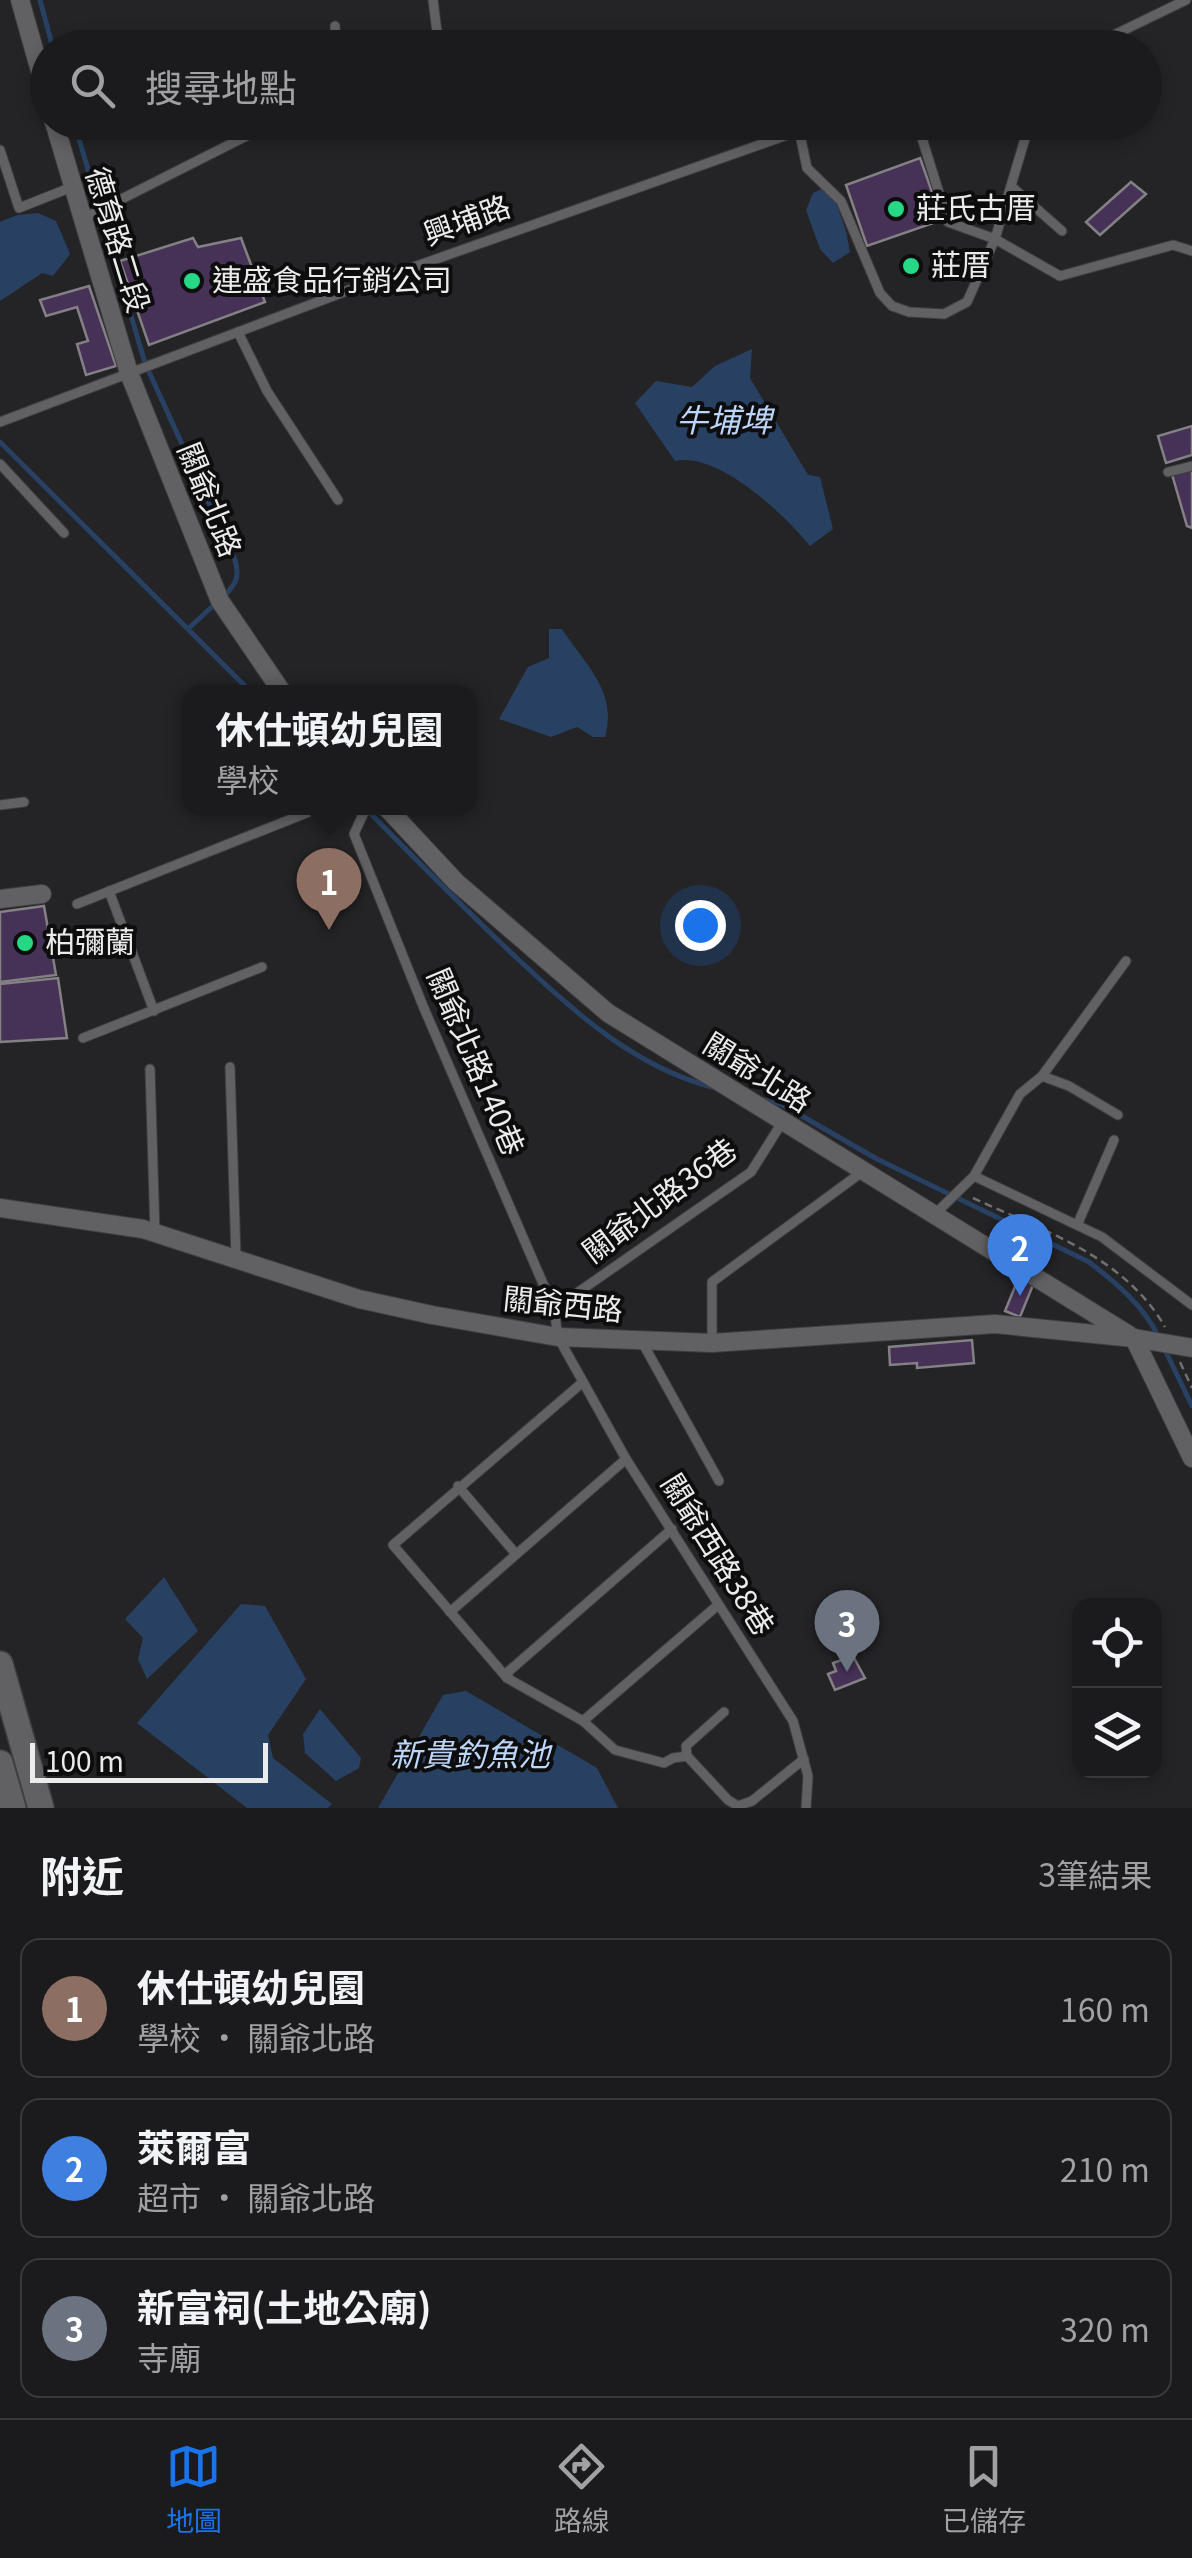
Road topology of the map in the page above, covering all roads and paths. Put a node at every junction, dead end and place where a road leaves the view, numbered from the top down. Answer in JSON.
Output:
{"nodes":[{"id":1,"x":20,"y":0,"type":"edge"},
{"id":2,"x":433,"y":0,"type":"edge"},
{"id":3,"x":1186,"y":0,"type":"edge"},
{"id":4,"x":335,"y":26,"type":"dead end"},
{"id":5,"x":335,"y":30,"type":"edge"},
{"id":6,"x":437,"y":30,"type":"edge"},
{"id":7,"x":1124,"y":30,"type":"edge"},
{"id":8,"x":30,"y":35,"type":"edge"},
{"id":9,"x":59,"y":140,"type":"edge"},
{"id":10,"x":239,"y":140,"type":"edge"},
{"id":11,"x":770,"y":140,"type":"edge"},
{"id":12,"x":800,"y":140,"type":"edge"},
{"id":13,"x":923,"y":140,"type":"edge"},
{"id":14,"x":1025,"y":140,"type":"edge"},
{"id":15,"x":0,"y":150,"type":"edge"},
{"id":16,"x":1011,"y":186,"type":"junction"},
{"id":17,"x":72,"y":187,"type":"junction"},
{"id":18,"x":81,"y":220,"type":"junction"},
{"id":19,"x":1062,"y":231,"type":"dead end"},
{"id":20,"x":996,"y":239,"type":"junction"},
{"id":21,"x":1192,"y":251,"type":"edge"},
{"id":22,"x":238,"y":332,"type":"junction"},
{"id":23,"x":130,"y":373,"type":"junction"},
{"id":24,"x":0,"y":422,"type":"edge"},
{"id":25,"x":0,"y":464,"type":"edge"},
{"id":26,"x":1192,"y":466,"type":"edge"},
{"id":27,"x":1168,"y":472,"type":"dead end"},
{"id":28,"x":338,"y":500,"type":"dead end"},
{"id":29,"x":64,"y":533,"type":"dead end"},
{"id":30,"x":277,"y":685,"type":"edge"},
{"id":31,"x":24,"y":802,"type":"dead end"},
{"id":32,"x":0,"y":805,"type":"edge"},
{"id":33,"x":301,"y":815,"type":"edge"},
{"id":34,"x":363,"y":815,"type":"edge"},
{"id":35,"x":393,"y":815,"type":"edge"},
{"id":36,"x":108,"y":891,"type":"junction"},
{"id":37,"x":42,"y":894,"type":"dead end"},
{"id":38,"x":0,"y":899,"type":"edge"},
{"id":39,"x":78,"y":904,"type":"dead end"},
{"id":40,"x":1126,"y":961,"type":"dead end"},
{"id":41,"x":262,"y":967,"type":"dead end"},
{"id":42,"x":154,"y":1011,"type":"junction"},
{"id":43,"x":83,"y":1038,"type":"dead end"},
{"id":44,"x":230,"y":1067,"type":"dead end"},
{"id":45,"x":150,"y":1069,"type":"dead end"},
{"id":46,"x":1042,"y":1076,"type":"junction"},
{"id":47,"x":1118,"y":1114,"type":"dead end"},
{"id":48,"x":782,"y":1121,"type":"junction"},
{"id":49,"x":1114,"y":1140,"type":"dead end"},
{"id":50,"x":864,"y":1170,"type":"junction"},
{"id":51,"x":974,"y":1176,"type":"junction"},
{"id":52,"x":972,"y":1197,"type":"dead end"},
{"id":53,"x":0,"y":1208,"type":"edge"},
{"id":54,"x":934,"y":1215,"type":"junction"},
{"id":55,"x":1078,"y":1223,"type":"junction"},
{"id":56,"x":155,"y":1234,"type":"junction"},
{"id":57,"x":236,"y":1257,"type":"junction"},
{"id":58,"x":1192,"y":1305,"type":"edge"},
{"id":59,"x":554,"y":1309,"type":"junction"},
{"id":60,"x":1168,"y":1332,"type":"dead end"},
{"id":61,"x":558,"y":1337,"type":"junction"},
{"id":62,"x":1134,"y":1338,"type":"junction"},
{"id":63,"x":641,"y":1340,"type":"junction"},
{"id":64,"x":712,"y":1343,"type":"junction"},
{"id":65,"x":1183,"y":1350,"type":"edge"},
{"id":66,"x":583,"y":1382,"type":"junction"},
{"id":67,"x":1192,"y":1388,"type":"edge"},
{"id":68,"x":626,"y":1458,"type":"junction"},
{"id":69,"x":1192,"y":1458,"type":"edge"},
{"id":70,"x":719,"y":1480,"type":"dead end"},
{"id":71,"x":458,"y":1486,"type":"junction"},
{"id":72,"x":672,"y":1529,"type":"junction"},
{"id":73,"x":515,"y":1554,"type":"junction"},
{"id":74,"x":718,"y":1605,"type":"junction"},
{"id":75,"x":450,"y":1612,"type":"junction"},
{"id":76,"x":0,"y":1664,"type":"edge"},
{"id":77,"x":507,"y":1678,"type":"junction"},
{"id":78,"x":724,"y":1712,"type":"dead end"},
{"id":79,"x":584,"y":1720,"type":"junction"},
{"id":80,"x":687,"y":1756,"type":"junction"},
{"id":81,"x":804,"y":1760,"type":"junction"},
{"id":82,"x":0,"y":1764,"type":"edge"},
{"id":83,"x":8,"y":1802,"type":"edge"},
{"id":84,"x":42,"y":1808,"type":"edge"},
{"id":85,"x":806,"y":1808,"type":"edge"}],
"edges":[{"from":1,"to":8,"type":"street"},
{"from":2,"to":6,"type":"lane"},
{"from":3,"to":7,"type":"lane"},
{"from":4,"to":5,"type":"lane"},
{"from":9,"to":17,"type":"street","name":"德育路二段"},
{"from":10,"to":18,"type":"lane"},
{"from":11,"to":22,"type":"lane","name":"興埔路"},
{"from":12,"to":20,"type":"lane"},
{"from":13,"to":20,"type":"lane"},
{"from":14,"to":16,"type":"lane"},
{"from":15,"to":17,"type":"lane"},
{"from":16,"to":19,"type":"lane"},
{"from":16,"to":20,"type":"lane"},
{"from":17,"to":18,"type":"street","name":"德育路二段"},
{"from":18,"to":23,"type":"street","name":"德育路二段"},
{"from":20,"to":21,"type":"lane"},
{"from":22,"to":23,"type":"lane","name":"興埔路"},
{"from":22,"to":28,"type":"lane"},
{"from":23,"to":24,"type":"lane","name":"興埔路"},
{"from":23,"to":30,"type":"street","name":"關爺北路"},
{"from":25,"to":29,"type":"lane"},
{"from":26,"to":27,"type":"lane"},
{"from":31,"to":32,"type":"lane"},
{"from":33,"to":36,"type":"lane"},
{"from":34,"to":59,"type":"lane","name":"關爺北路140巷"},
{"from":35,"to":48,"type":"street","name":"關爺北路"},
{"from":36,"to":39,"type":"lane"},
{"from":36,"to":42,"type":"lane"},
{"from":37,"to":38,"type":"street"},
{"from":40,"to":46,"type":"lane"},
{"from":41,"to":42,"type":"lane"},
{"from":42,"to":43,"type":"lane"},
{"from":44,"to":57,"type":"lane"},
{"from":45,"to":56,"type":"lane"},
{"from":46,"to":47,"type":"lane"},
{"from":46,"to":51,"type":"lane"},
{"from":48,"to":50,"type":"street","name":"關爺北路"},
{"from":48,"to":59,"type":"lane","name":"關爺北路36巷"},
{"from":49,"to":55,"type":"lane"},
{"from":50,"to":54,"type":"street","name":"關爺北路"},
{"from":50,"to":64,"type":"lane"},
{"from":51,"to":54,"type":"lane"},
{"from":51,"to":55,"type":"lane"},
{"from":52,"to":60,"type":"path"},
{"from":53,"to":56,"type":"street","name":"關爺西路"},
{"from":54,"to":62,"type":"street","name":"關爺北路"},
{"from":55,"to":58,"type":"lane"},
{"from":56,"to":57,"type":"street","name":"關爺西路"},
{"from":57,"to":61,"type":"street","name":"關爺西路"},
{"from":59,"to":61,"type":"lane","name":"關爺北路140巷"},
{"from":61,"to":63,"type":"street","name":"關爺西路"},
{"from":61,"to":66,"type":"lane","name":"關爺西路38巷"},
{"from":62,"to":64,"type":"street","name":"關爺西路"},
{"from":62,"to":65,"type":"street","name":"關爺西路"},
{"from":62,"to":69,"type":"street"},
{"from":63,"to":64,"type":"street","name":"關爺西路"},
{"from":63,"to":70,"type":"lane"},
{"from":65,"to":67,"type":"path"},
{"from":66,"to":68,"type":"lane","name":"關爺西路38巷"},
{"from":66,"to":71,"type":"lane"},
{"from":68,"to":72,"type":"lane","name":"關爺西路38巷"},
{"from":68,"to":73,"type":"lane"},
{"from":71,"to":73,"type":"lane"},
{"from":71,"to":75,"type":"lane"},
{"from":72,"to":74,"type":"lane","name":"關爺西路38巷"},
{"from":72,"to":77,"type":"lane"},
{"from":73,"to":75,"type":"lane"},
{"from":74,"to":79,"type":"lane"},
{"from":74,"to":81,"type":"lane","name":"關爺西路38巷"},
{"from":75,"to":77,"type":"lane"},
{"from":76,"to":84,"type":"main road"},
{"from":77,"to":79,"type":"lane"},
{"from":78,"to":80,"type":"lane"},
{"from":79,"to":80,"type":"lane"},
{"from":80,"to":81,"type":"lane"},
{"from":81,"to":85,"type":"lane","name":"關爺西路38巷"},
{"from":82,"to":83,"type":"main road"}]}
